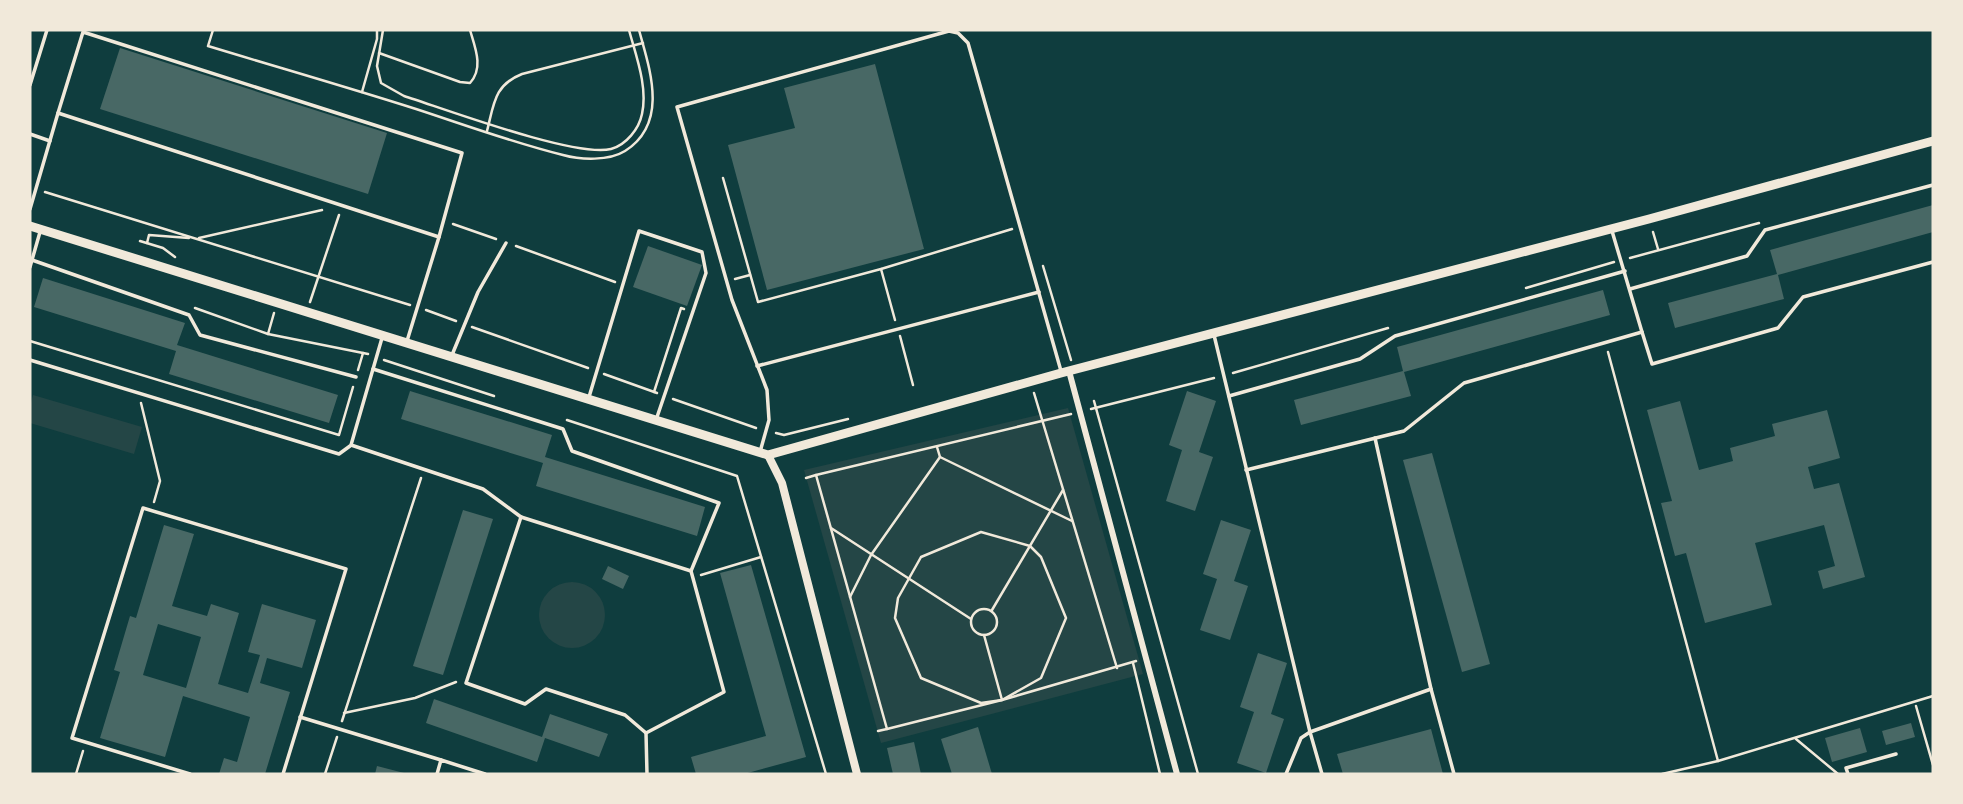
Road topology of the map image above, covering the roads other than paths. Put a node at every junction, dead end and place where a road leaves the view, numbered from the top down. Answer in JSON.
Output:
{"nodes":[{"id":1,"x":47,"y":30,"type":"edge"},
{"id":2,"x":30,"y":85,"type":"edge"},
{"id":3,"x":58,"y":113,"type":"junction"},
{"id":4,"x":30,"y":134,"type":"edge"},
{"id":5,"x":50,"y":141,"type":"junction"},
{"id":6,"x":1933,"y":141,"type":"edge"},
{"id":7,"x":1933,"y":185,"type":"edge"},
{"id":8,"x":30,"y":209,"type":"edge"},
{"id":9,"x":30,"y":226,"type":"edge"},
{"id":10,"x":1612,"y":228,"type":"junction"},
{"id":11,"x":41,"y":230,"type":"junction"},
{"id":12,"x":439,"y":237,"type":"junction"},
{"id":13,"x":506,"y":243,"type":"road end"},
{"id":14,"x":32,"y":260,"type":"junction"},
{"id":15,"x":1933,"y":262,"type":"edge"},
{"id":16,"x":30,"y":267,"type":"edge"},
{"id":17,"x":1625,"y":271,"type":"junction"},
{"id":18,"x":1630,"y":289,"type":"junction"},
{"id":19,"x":1039,"y":292,"type":"junction"},
{"id":20,"x":1642,"y":332,"type":"junction"},
{"id":21,"x":1214,"y":335,"type":"junction"},
{"id":22,"x":383,"y":336,"type":"junction"},
{"id":23,"x":407,"y":343,"type":"junction"},
{"id":24,"x":451,"y":357,"type":"junction"},
{"id":25,"x":30,"y":360,"type":"edge"},
{"id":26,"x":757,"y":366,"type":"junction"},
{"id":27,"x":373,"y":369,"type":"junction"},
{"id":28,"x":1067,"y":369,"type":"junction"},
{"id":29,"x":356,"y":377,"type":"road end"},
{"id":30,"x":1229,"y":396,"type":"junction"},
{"id":31,"x":588,"y":399,"type":"junction"},
{"id":32,"x":656,"y":420,"type":"junction"},
{"id":33,"x":1375,"y":438,"type":"junction"},
{"id":34,"x":351,"y":445,"type":"junction"},
{"id":35,"x":764,"y":454,"type":"junction"},
{"id":36,"x":1246,"y":470,"type":"junction"},
{"id":37,"x":522,"y":517,"type":"junction"},
{"id":38,"x":691,"y":571,"type":"junction"},
{"id":39,"x":1431,"y":689,"type":"junction"},
{"id":40,"x":300,"y":717,"type":"junction"},
{"id":41,"x":1310,"y":732,"type":"junction"},
{"id":42,"x":646,"y":733,"type":"junction"},
{"id":43,"x":1896,"y":754,"type":"dead end"},
{"id":44,"x":441,"y":760,"type":"junction"},
{"id":45,"x":190,"y":774,"type":"edge"},
{"id":46,"x":283,"y":774,"type":"edge"},
{"id":47,"x":437,"y":774,"type":"edge"},
{"id":48,"x":485,"y":774,"type":"edge"},
{"id":49,"x":647,"y":774,"type":"edge"},
{"id":50,"x":857,"y":774,"type":"edge"},
{"id":51,"x":1177,"y":774,"type":"edge"},
{"id":52,"x":1286,"y":774,"type":"edge"},
{"id":53,"x":1322,"y":774,"type":"edge"},
{"id":54,"x":1454,"y":774,"type":"edge"},
{"id":55,"x":1848,"y":774,"type":"edge"}],
"edges":[{"from":1,"to":2,"type":"lane"},
{"from":3,"to":5,"type":"lane"},
{"from":3,"to":12,"type":"lane"},
{"from":3,"to":12,"type":"lane"},
{"from":4,"to":5,"type":"lane"},
{"from":5,"to":8,"type":"lane"},
{"from":6,"to":10,"type":"main road"},
{"from":7,"to":18,"type":"lane"},
{"from":9,"to":11,"type":"main road"},
{"from":10,"to":17,"type":"lane"},
{"from":10,"to":21,"type":"main road"},
{"from":11,"to":14,"type":"lane"},
{"from":11,"to":22,"type":"main road"},
{"from":12,"to":23,"type":"lane"},
{"from":13,"to":24,"type":"lane"},
{"from":14,"to":16,"type":"lane"},
{"from":14,"to":29,"type":"lane"},
{"from":15,"to":20,"type":"lane"},
{"from":17,"to":18,"type":"lane"},
{"from":17,"to":30,"type":"lane"},
{"from":18,"to":20,"type":"lane"},
{"from":19,"to":26,"type":"lane"},
{"from":19,"to":26,"type":"lane"},
{"from":19,"to":28,"type":"lane"},
{"from":20,"to":33,"type":"lane"},
{"from":21,"to":28,"type":"main road"},
{"from":21,"to":30,"type":"lane"},
{"from":22,"to":23,"type":"main road"},
{"from":22,"to":27,"type":"lane"},
{"from":23,"to":24,"type":"main road"},
{"from":24,"to":31,"type":"main road"},
{"from":25,"to":34,"type":"lane"},
{"from":26,"to":35,"type":"lane"},
{"from":27,"to":34,"type":"lane"},
{"from":27,"to":38,"type":"lane"},
{"from":28,"to":35,"type":"main road"},
{"from":28,"to":51,"type":"street"},
{"from":30,"to":36,"type":"lane"},
{"from":31,"to":32,"type":"main road"},
{"from":31,"to":32,"type":"lane"},
{"from":32,"to":35,"type":"main road"},
{"from":33,"to":36,"type":"lane"},
{"from":33,"to":39,"type":"lane"},
{"from":34,"to":37,"type":"lane"},
{"from":35,"to":50,"type":"street"},
{"from":36,"to":41,"type":"lane"},
{"from":37,"to":38,"type":"lane"},
{"from":37,"to":42,"type":"lane"},
{"from":38,"to":42,"type":"lane"},
{"from":39,"to":41,"type":"lane"},
{"from":39,"to":54,"type":"lane"},
{"from":40,"to":44,"type":"lane"},
{"from":40,"to":45,"type":"lane"},
{"from":40,"to":46,"type":"lane"},
{"from":41,"to":52,"type":"lane"},
{"from":41,"to":53,"type":"lane"},
{"from":42,"to":49,"type":"lane"},
{"from":43,"to":55,"type":"lane"},
{"from":44,"to":47,"type":"lane"},
{"from":44,"to":48,"type":"lane"}]}
